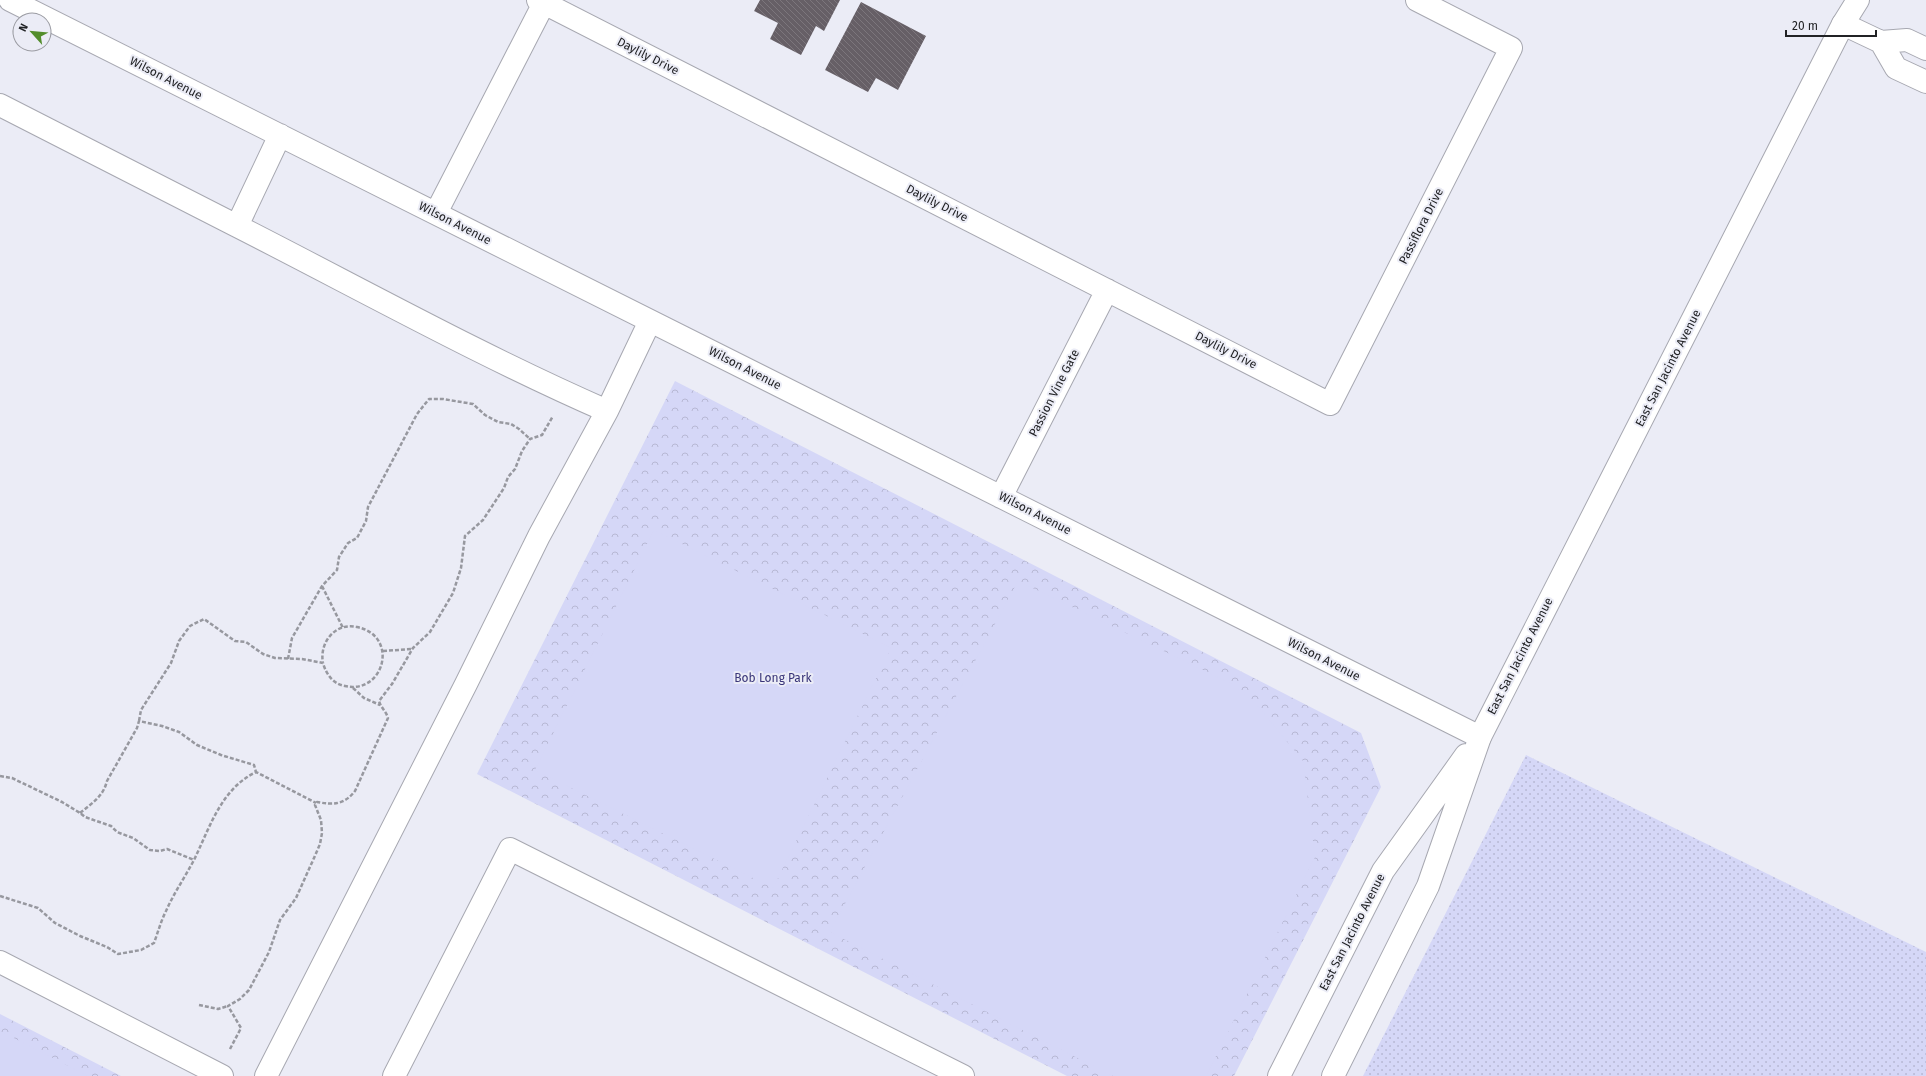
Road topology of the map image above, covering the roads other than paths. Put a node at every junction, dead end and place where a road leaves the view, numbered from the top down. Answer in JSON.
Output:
{"nodes":[{"id":1,"x":10,"y":0,"type":"edge"},
{"id":2,"x":1417,"y":0,"type":"edge"},
{"id":3,"x":1858,"y":0,"type":"edge"},
{"id":4,"x":541,"y":1,"type":"edge"},
{"id":5,"x":1843,"y":24,"type":"junction"},
{"id":6,"x":1881,"y":42,"type":"junction"},
{"id":7,"x":1926,"y":49,"type":"edge"},
{"id":8,"x":1926,"y":82,"type":"edge"},
{"id":9,"x":0,"y":104,"type":"edge"},
{"id":10,"x":280,"y":135,"type":"junction"},
{"id":11,"x":436,"y":213,"type":"junction"},
{"id":12,"x":237,"y":226,"type":"junction"},
{"id":13,"x":1107,"y":290,"type":"junction"},
{"id":14,"x":650,"y":320,"type":"junction"},
{"id":15,"x":1330,"y":404,"type":"joint"},
{"id":16,"x":607,"y":411,"type":"junction"},
{"id":17,"x":1001,"y":497,"type":"junction"},
{"id":18,"x":1480,"y":737,"type":"junction"},
{"id":19,"x":0,"y":962,"type":"edge"},
{"id":20,"x":220,"y":1075,"type":"edge"},
{"id":21,"x":266,"y":1076,"type":"edge"},
{"id":22,"x":394,"y":1076,"type":"edge"},
{"id":23,"x":963,"y":1076,"type":"edge"},
{"id":24,"x":1279,"y":1076,"type":"edge"},
{"id":25,"x":1333,"y":1076,"type":"edge"}],
"edges":[{"from":1,"to":10,"type":"street","name":"Wilson Avenue"},
{"from":2,"to":15,"type":"street","name":"Passiflora Drive"},
{"from":3,"to":5,"type":"street","name":"East San Jacinto Avenue"},
{"from":4,"to":11,"type":"street","name":"Daylily Drive"},
{"from":4,"to":13,"type":"street","name":"Daylily Drive"},
{"from":5,"to":6,"type":"street"},
{"from":5,"to":18,"type":"street","name":"East San Jacinto Avenue"},
{"from":6,"to":7,"type":"street"},
{"from":6,"to":8,"type":"street"},
{"from":9,"to":12,"type":"street"},
{"from":10,"to":11,"type":"street","name":"Wilson Avenue"},
{"from":10,"to":12,"type":"street"},
{"from":11,"to":14,"type":"street","name":"Wilson Avenue"},
{"from":12,"to":16,"type":"street"},
{"from":13,"to":15,"type":"street","name":"Daylily Drive"},
{"from":13,"to":17,"type":"street","name":"Passion Vine Gate"},
{"from":14,"to":16,"type":"street"},
{"from":14,"to":17,"type":"street","name":"Wilson Avenue"},
{"from":16,"to":21,"type":"street"},
{"from":17,"to":18,"type":"street","name":"Wilson Avenue"},
{"from":18,"to":24,"type":"street","name":"East San Jacinto Avenue"},
{"from":18,"to":25,"type":"street","name":"East San Jacinto Avenue"},
{"from":19,"to":20,"type":"street"},
{"from":22,"to":23,"type":"street"}]}
